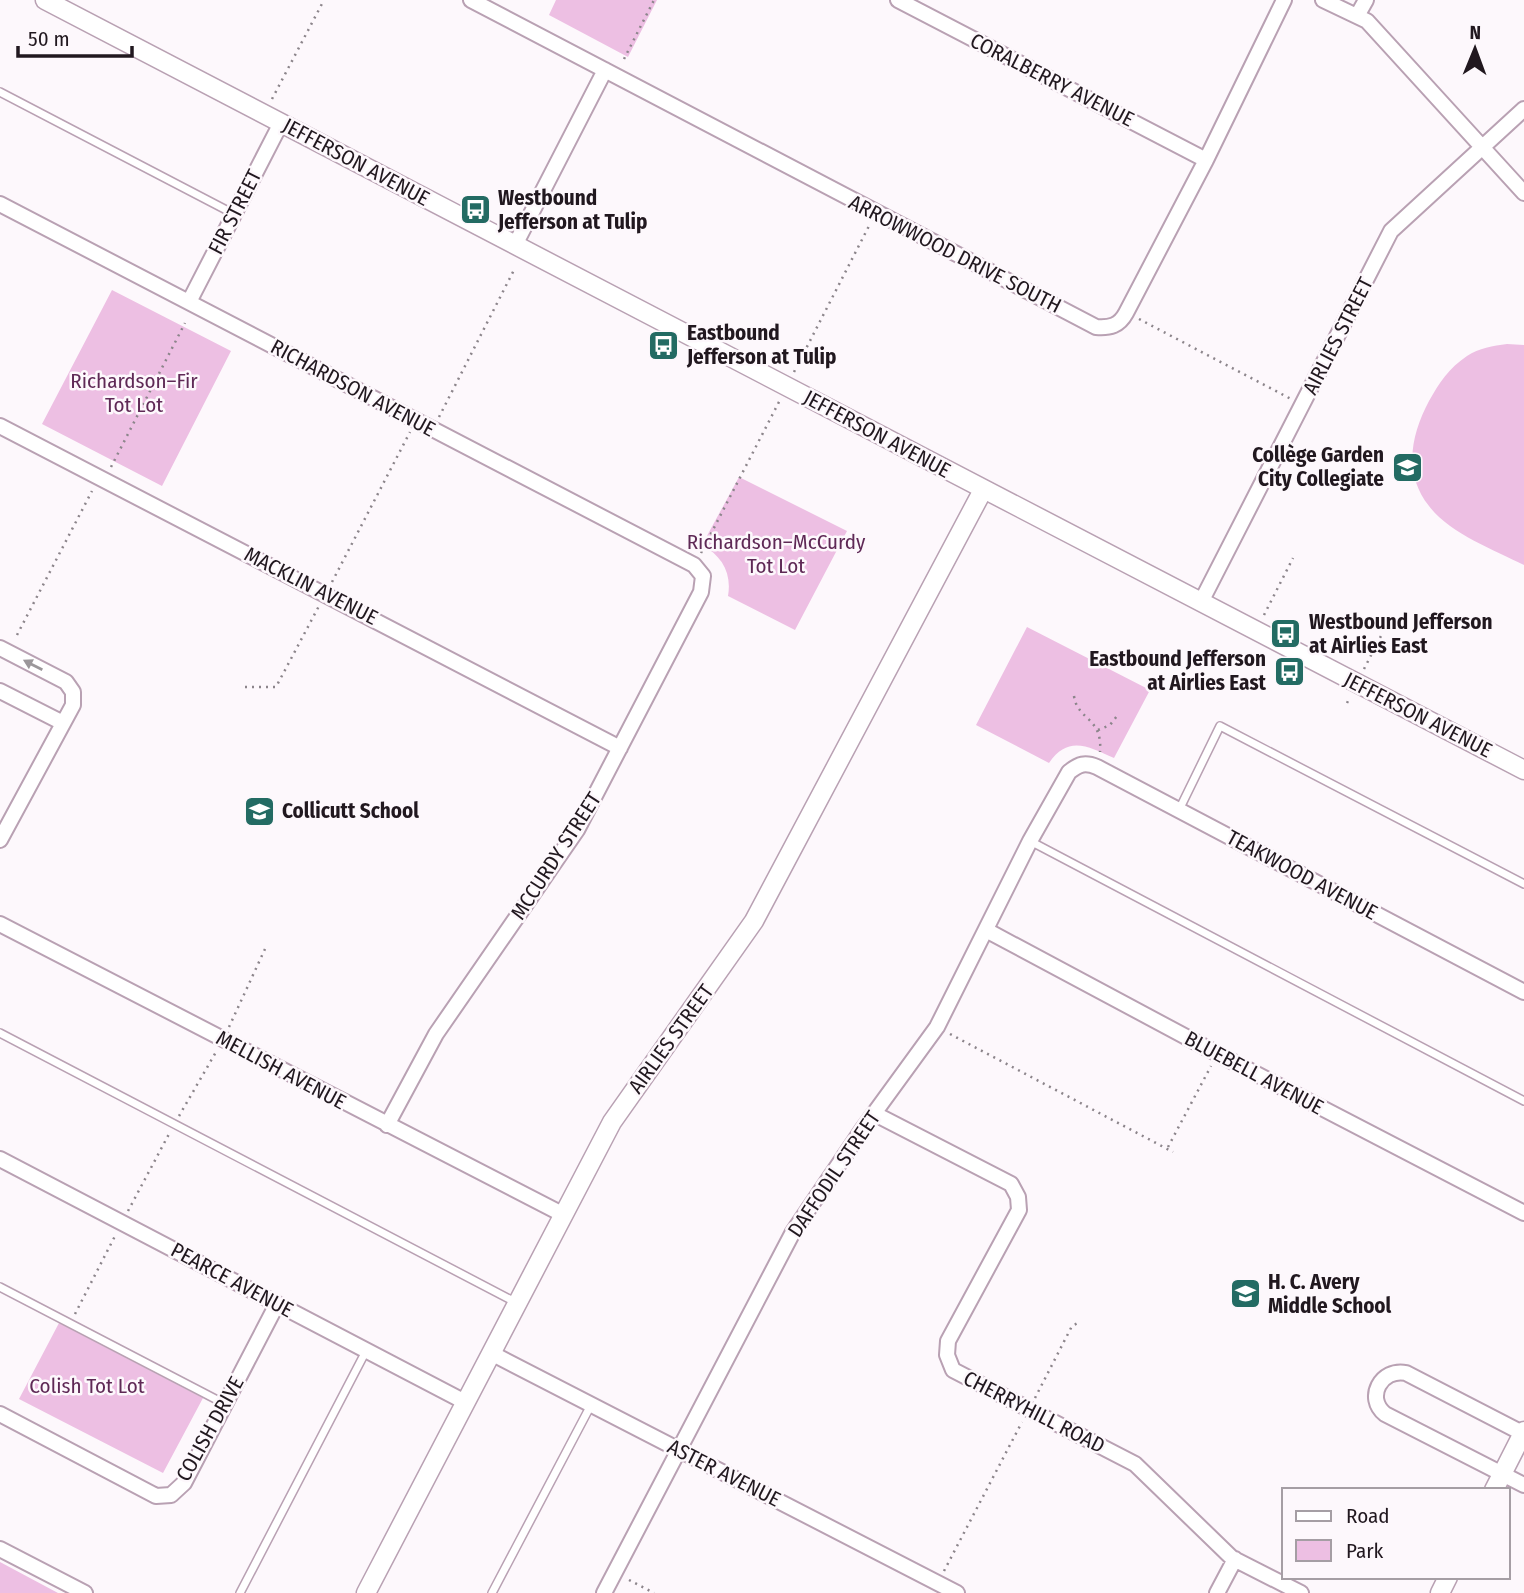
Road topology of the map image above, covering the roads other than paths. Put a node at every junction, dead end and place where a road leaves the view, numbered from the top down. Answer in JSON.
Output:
{"nodes":[{"id":1,"x":46,"y":0,"type":"edge"},
{"id":2,"x":471,"y":0,"type":"edge"},
{"id":3,"x":898,"y":0,"type":"edge"},
{"id":4,"x":1284,"y":0,"type":"edge"},
{"id":5,"x":1323,"y":0,"type":"edge"},
{"id":6,"x":1366,"y":0,"type":"edge"},
{"id":7,"x":1357,"y":16,"type":"junction"},
{"id":8,"x":605,"y":70,"type":"junction"},
{"id":9,"x":0,"y":92,"type":"edge"},
{"id":10,"x":1524,"y":109,"type":"edge"},
{"id":11,"x":281,"y":123,"type":"junction"},
{"id":12,"x":1482,"y":147,"type":"junction"},
{"id":13,"x":1206,"y":160,"type":"junction"},
{"id":14,"x":1524,"y":193,"type":"edge"},
{"id":15,"x":0,"y":204,"type":"edge"},
{"id":16,"x":234,"y":214,"type":"junction"},
{"id":17,"x":514,"y":245,"type":"junction"},
{"id":18,"x":189,"y":302,"type":"junction"},
{"id":19,"x":0,"y":426,"type":"edge"},
{"id":20,"x":983,"y":490,"type":"junction"},
{"id":21,"x":703,"y":576,"type":"joint"},
{"id":22,"x":1201,"y":602,"type":"junction"},
{"id":23,"x":0,"y":648,"type":"edge"},
{"id":24,"x":0,"y":691,"type":"edge"},
{"id":25,"x":63,"y":723,"type":"junction"},
{"id":26,"x":620,"y":748,"type":"junction"},
{"id":27,"x":1078,"y":764,"type":"joint"},
{"id":28,"x":1524,"y":770,"type":"edge"},
{"id":29,"x":1178,"y":810,"type":"junction"},
{"id":30,"x":0,"y":840,"type":"edge"},
{"id":31,"x":1030,"y":841,"type":"junction"},
{"id":32,"x":1524,"y":884,"type":"edge"},
{"id":33,"x":0,"y":924,"type":"edge"},
{"id":34,"x":986,"y":930,"type":"junction"},
{"id":35,"x":1524,"y":992,"type":"edge"},
{"id":36,"x":0,"y":1033,"type":"edge"},
{"id":37,"x":1524,"y":1101,"type":"edge"},
{"id":38,"x":875,"y":1114,"type":"junction"},
{"id":39,"x":387,"y":1125,"type":"junction"},
{"id":40,"x":0,"y":1158,"type":"edge"},
{"id":41,"x":1524,"y":1213,"type":"edge"},
{"id":42,"x":564,"y":1215,"type":"junction"},
{"id":43,"x":0,"y":1287,"type":"edge"},
{"id":44,"x":517,"y":1303,"type":"junction"},
{"id":45,"x":277,"y":1304,"type":"junction"},
{"id":46,"x":366,"y":1350,"type":"junction"},
{"id":47,"x":491,"y":1353,"type":"junction"},
{"id":48,"x":465,"y":1402,"type":"junction"},
{"id":49,"x":225,"y":1404,"type":"junction"},
{"id":50,"x":591,"y":1405,"type":"junction"},
{"id":51,"x":0,"y":1414,"type":"edge"},
{"id":52,"x":1524,"y":1433,"type":"edge"},
{"id":53,"x":680,"y":1450,"type":"junction"},
{"id":54,"x":1498,"y":1482,"type":"edge"},
{"id":55,"x":1524,"y":1485,"type":"edge"},
{"id":56,"x":0,"y":1549,"type":"edge"},
{"id":57,"x":1235,"y":1559,"type":"junction"},
{"id":58,"x":85,"y":1593,"type":"edge"},
{"id":59,"x":240,"y":1593,"type":"edge"},
{"id":60,"x":366,"y":1593,"type":"edge"},
{"id":61,"x":492,"y":1593,"type":"edge"},
{"id":62,"x":604,"y":1593,"type":"edge"},
{"id":63,"x":957,"y":1593,"type":"edge"},
{"id":64,"x":1217,"y":1593,"type":"edge"},
{"id":65,"x":1301,"y":1593,"type":"edge"}],
"edges":[{"from":1,"to":11,"type":"street","name":"JEFFERSON AVENUE"},
{"from":2,"to":8,"type":"street","name":"ARROWWOOD DRIVE SOUTH"},
{"from":3,"to":13,"type":"street","name":"CORALBERRY AVENUE"},
{"from":4,"to":13,"type":"street"},
{"from":5,"to":7,"type":"street"},
{"from":6,"to":7,"type":"street"},
{"from":7,"to":12,"type":"street"},
{"from":8,"to":13,"type":"street","name":"ARROWWOOD DRIVE SOUTH"},
{"from":8,"to":17,"type":"street"},
{"from":9,"to":16,"type":"lane"},
{"from":10,"to":12,"type":"street","name":"AIRLIES STREET"},
{"from":11,"to":16,"type":"street","name":"FIR STREET"},
{"from":11,"to":17,"type":"street","name":"JEFFERSON AVENUE"},
{"from":12,"to":14,"type":"street"},
{"from":12,"to":22,"type":"street","name":"AIRLIES STREET"},
{"from":15,"to":18,"type":"street","name":"RICHARDSON AVENUE"},
{"from":16,"to":18,"type":"street","name":"FIR STREET"},
{"from":17,"to":20,"type":"street","name":"JEFFERSON AVENUE"},
{"from":18,"to":21,"type":"street","name":"RICHARDSON AVENUE"},
{"from":19,"to":26,"type":"street","name":"MACKLIN AVENUE"},
{"from":20,"to":22,"type":"street","name":"JEFFERSON AVENUE"},
{"from":20,"to":42,"type":"street","name":"AIRLIES STREET"},
{"from":21,"to":26,"type":"street","name":"MCCURDY STREET"},
{"from":22,"to":28,"type":"street","name":"JEFFERSON AVENUE"},
{"from":25,"to":23,"type":"street","one_way":true},
{"from":24,"to":25,"type":"street"},
{"from":25,"to":30,"type":"street"},
{"from":26,"to":39,"type":"street","name":"MCCURDY STREET"},
{"from":27,"to":29,"type":"street","name":"TEAKWOOD AVENUE"},
{"from":27,"to":31,"type":"street","name":"DAFFODIL STREET"},
{"from":29,"to":32,"type":"lane"},
{"from":29,"to":35,"type":"street","name":"TEAKWOOD AVENUE"},
{"from":31,"to":34,"type":"street","name":"DAFFODIL STREET"},
{"from":31,"to":37,"type":"lane"},
{"from":33,"to":39,"type":"street","name":"MELLISH AVENUE"},
{"from":34,"to":38,"type":"street","name":"DAFFODIL STREET"},
{"from":34,"to":41,"type":"street","name":"BLUEBELL AVENUE"},
{"from":36,"to":44,"type":"lane"},
{"from":38,"to":53,"type":"street","name":"DAFFODIL STREET"},
{"from":38,"to":57,"type":"street","name":"CHERRYHILL ROAD"},
{"from":39,"to":42,"type":"street","name":"MELLISH AVENUE"},
{"from":40,"to":45,"type":"street","name":"PEARCE AVENUE"},
{"from":42,"to":44,"type":"street","name":"AIRLIES STREET"},
{"from":43,"to":49,"type":"lane"},
{"from":44,"to":47,"type":"street","name":"AIRLIES STREET"},
{"from":45,"to":46,"type":"street","name":"PEARCE AVENUE"},
{"from":45,"to":49,"type":"street","name":"COLISH DRIVE"},
{"from":46,"to":48,"type":"street","name":"PEARCE AVENUE"},
{"from":46,"to":59,"type":"lane"},
{"from":47,"to":48,"type":"street","name":"AIRLIES STREET"},
{"from":47,"to":50,"type":"street","name":"ASTER AVENUE"},
{"from":48,"to":60,"type":"street","name":"AIRLIES STREET"},
{"from":49,"to":51,"type":"street","name":"COLISH DRIVE"},
{"from":50,"to":53,"type":"street","name":"ASTER AVENUE"},
{"from":50,"to":61,"type":"lane"},
{"from":52,"to":54,"type":"street"},
{"from":52,"to":54,"type":"street"},
{"from":53,"to":62,"type":"street","name":"DAFFODIL STREET"},
{"from":53,"to":63,"type":"street","name":"ASTER AVENUE"},
{"from":54,"to":55,"type":"street"},
{"from":56,"to":58,"type":"street"},
{"from":57,"to":64,"type":"street"},
{"from":57,"to":65,"type":"street","name":"CHERRYHILL ROAD"}]}
